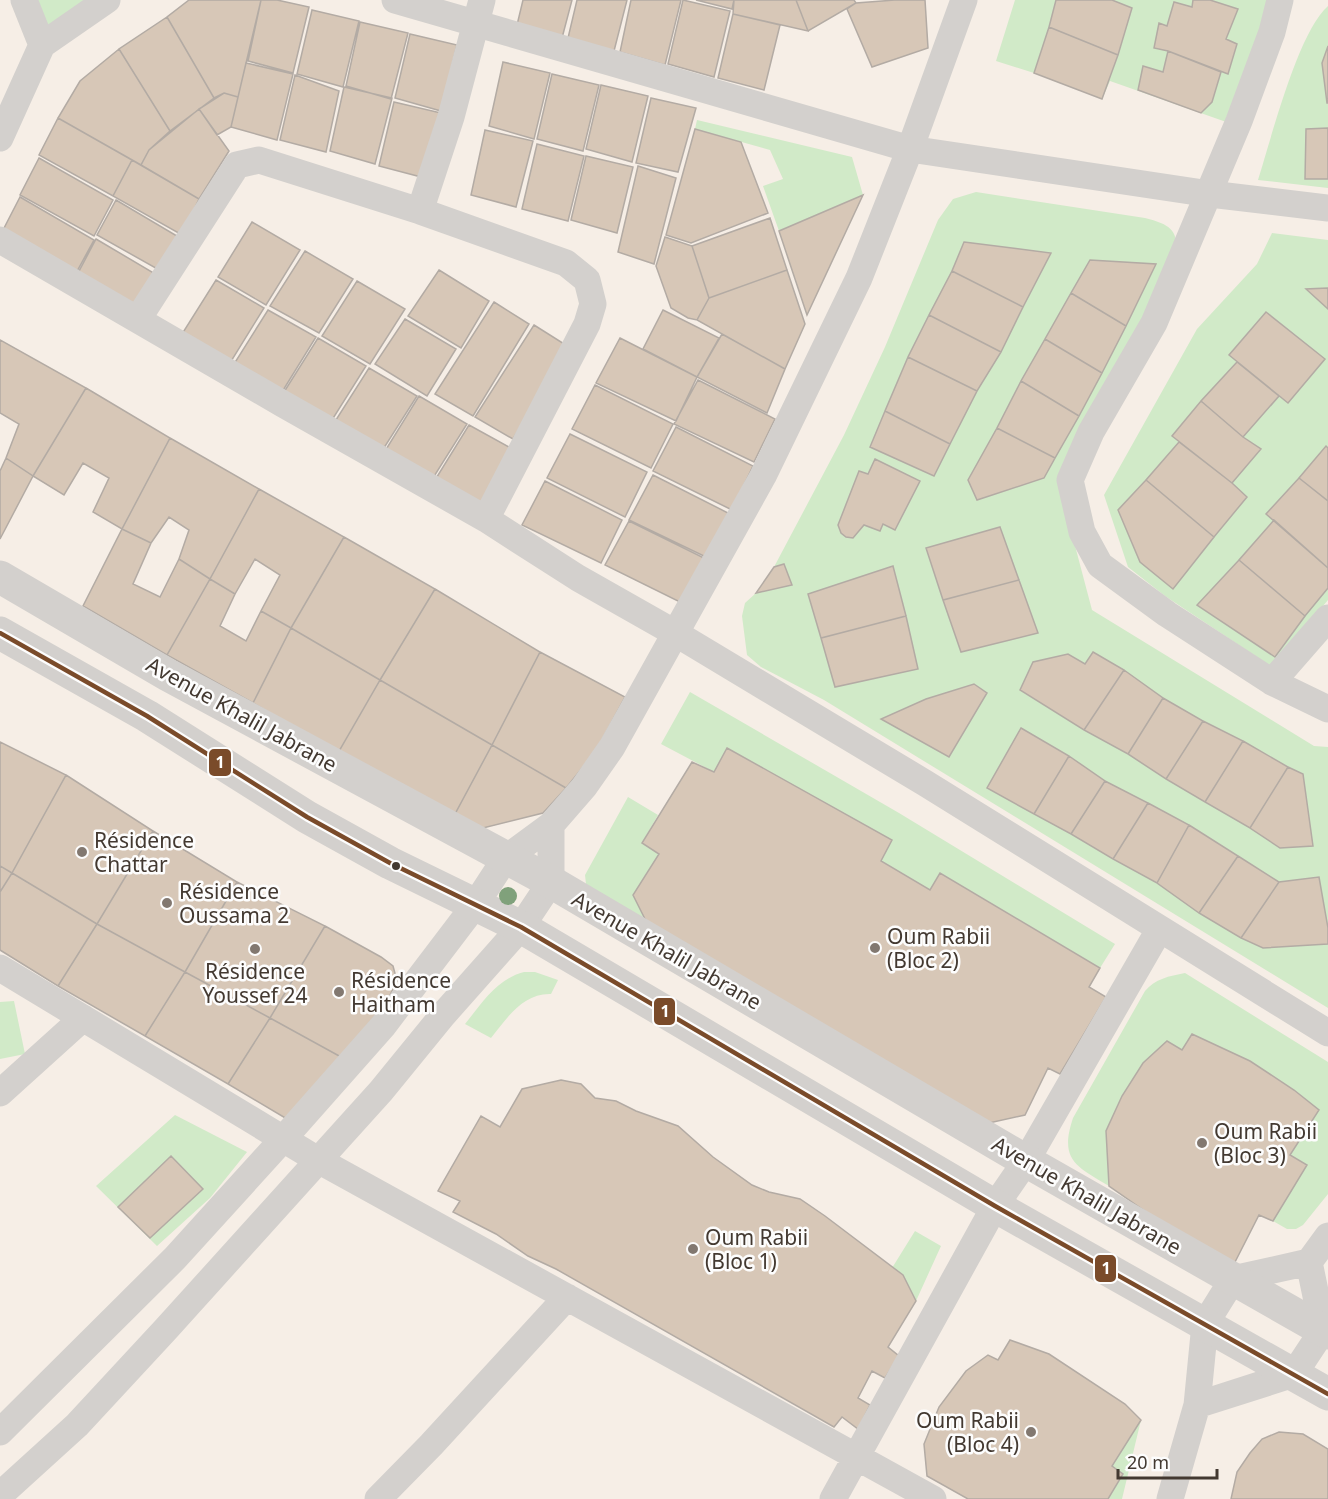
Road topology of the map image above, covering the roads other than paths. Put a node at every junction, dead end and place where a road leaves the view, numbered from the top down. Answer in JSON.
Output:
{"nodes":[{"id":1,"x":24,"y":0,"type":"edge"},
{"id":2,"x":107,"y":0,"type":"edge"},
{"id":3,"x":394,"y":0,"type":"edge"},
{"id":4,"x":964,"y":0,"type":"edge"},
{"id":5,"x":1280,"y":0,"type":"edge"},
{"id":6,"x":479,"y":12,"type":"edge"},
{"id":7,"x":42,"y":45,"type":"junction"},
{"id":8,"x":0,"y":138,"type":"edge"},
{"id":9,"x":910,"y":149,"type":"junction"},
{"id":10,"x":1210,"y":194,"type":"junction"},
{"id":11,"x":1328,"y":208,"type":"edge"},
{"id":12,"x":420,"y":211,"type":"junction"},
{"id":13,"x":0,"y":240,"type":"edge"},
{"id":14,"x":138,"y":319,"type":"junction"},
{"id":15,"x":486,"y":519,"type":"junction"},
{"id":16,"x":0,"y":577,"type":"edge"},
{"id":17,"x":1328,"y":618,"type":"edge"},
{"id":18,"x":0,"y":633,"type":"edge"},
{"id":19,"x":675,"y":633,"type":"junction"},
{"id":20,"x":1272,"y":682,"type":"junction"},
{"id":21,"x":1328,"y":710,"type":"edge"},
{"id":22,"x":551,"y":825,"type":"junction"},
{"id":23,"x":505,"y":859,"type":"junction"},
{"id":24,"x":551,"y":882,"type":"junction"},
{"id":25,"x":474,"y":905,"type":"junction"},
{"id":26,"x":521,"y":927,"type":"junction"},
{"id":27,"x":1159,"y":930,"type":"junction"},
{"id":28,"x":0,"y":968,"type":"edge"},
{"id":29,"x":83,"y":1018,"type":"junction"},
{"id":30,"x":1328,"y":1033,"type":"edge"},
{"id":31,"x":0,"y":1093,"type":"edge"},
{"id":32,"x":284,"y":1138,"type":"junction"},
{"id":33,"x":318,"y":1160,"type":"junction"},
{"id":34,"x":1026,"y":1161,"type":"junction"},
{"id":35,"x":995,"y":1206,"type":"junction"},
{"id":36,"x":1328,"y":1236,"type":"edge"},
{"id":37,"x":1309,"y":1262,"type":"junction"},
{"id":38,"x":1233,"y":1279,"type":"junction"},
{"id":39,"x":567,"y":1297,"type":"junction"},
{"id":40,"x":1205,"y":1324,"type":"junction"},
{"id":41,"x":1325,"y":1331,"type":"edge"},
{"id":42,"x":1294,"y":1374,"type":"junction"},
{"id":43,"x":1328,"y":1394,"type":"edge"},
{"id":44,"x":1197,"y":1405,"type":"junction"},
{"id":45,"x":0,"y":1432,"type":"edge"},
{"id":46,"x":858,"y":1456,"type":"junction"},
{"id":47,"x":0,"y":1495,"type":"edge"},
{"id":48,"x":378,"y":1499,"type":"edge"},
{"id":49,"x":833,"y":1499,"type":"edge"},
{"id":50,"x":933,"y":1499,"type":"edge"},
{"id":51,"x":1170,"y":1499,"type":"edge"}],
"edges":[{"from":1,"to":7,"type":"street"},
{"from":2,"to":7,"type":"street"},
{"from":3,"to":6,"type":"street"},
{"from":4,"to":9,"type":"street"},
{"from":5,"to":10,"type":"street"},
{"from":6,"to":9,"type":"street"},
{"from":6,"to":12,"type":"street"},
{"from":7,"to":8,"type":"street"},
{"from":9,"to":10,"type":"street"},
{"from":9,"to":19,"type":"street"},
{"from":10,"to":11,"type":"street"},
{"from":10,"to":20,"type":"street"},
{"from":12,"to":14,"type":"street"},
{"from":12,"to":15,"type":"street"},
{"from":13,"to":14,"type":"street"},
{"from":14,"to":15,"type":"street"},
{"from":15,"to":19,"type":"street"},
{"from":16,"to":23,"type":"main road","name":"Avenue Khalil Jabrane"},
{"from":17,"to":20,"type":"street"},
{"from":18,"to":25,"type":"main road"},
{"from":19,"to":22,"type":"street"},
{"from":19,"to":27,"type":"street"},
{"from":20,"to":21,"type":"street"},
{"from":22,"to":23,"type":"street"},
{"from":22,"to":24,"type":"street"},
{"from":23,"to":24,"type":"main road","name":"Avenue Khalil Jabrane"},
{"from":23,"to":25,"type":"street"},
{"from":24,"to":26,"type":"street"},
{"from":24,"to":34,"type":"main road","name":"Avenue Khalil Jabrane"},
{"from":25,"to":26,"type":"main road"},
{"from":25,"to":32,"type":"street"},
{"from":26,"to":33,"type":"street"},
{"from":26,"to":35,"type":"main road"},
{"from":27,"to":30,"type":"street"},
{"from":27,"to":34,"type":"street"},
{"from":28,"to":29,"type":"street"},
{"from":29,"to":31,"type":"street"},
{"from":29,"to":32,"type":"street"},
{"from":32,"to":33,"type":"street"},
{"from":32,"to":45,"type":"street"},
{"from":33,"to":39,"type":"street"},
{"from":33,"to":47,"type":"street"},
{"from":34,"to":35,"type":"street"},
{"from":34,"to":38,"type":"main road","name":"Avenue Khalil Jabrane"},
{"from":35,"to":40,"type":"main road"},
{"from":35,"to":46,"type":"street"},
{"from":36,"to":37,"type":"street"},
{"from":37,"to":38,"type":"street"},
{"from":37,"to":41,"type":"street"},
{"from":38,"to":40,"type":"street"},
{"from":38,"to":41,"type":"main road","name":"Avenue Khalil Jabrane"},
{"from":39,"to":46,"type":"street"},
{"from":39,"to":48,"type":"street"},
{"from":40,"to":42,"type":"main road"},
{"from":40,"to":44,"type":"street"},
{"from":41,"to":42,"type":"street"},
{"from":42,"to":43,"type":"main road"},
{"from":42,"to":44,"type":"street"},
{"from":44,"to":51,"type":"street"},
{"from":46,"to":49,"type":"street"},
{"from":46,"to":50,"type":"street"}]}
